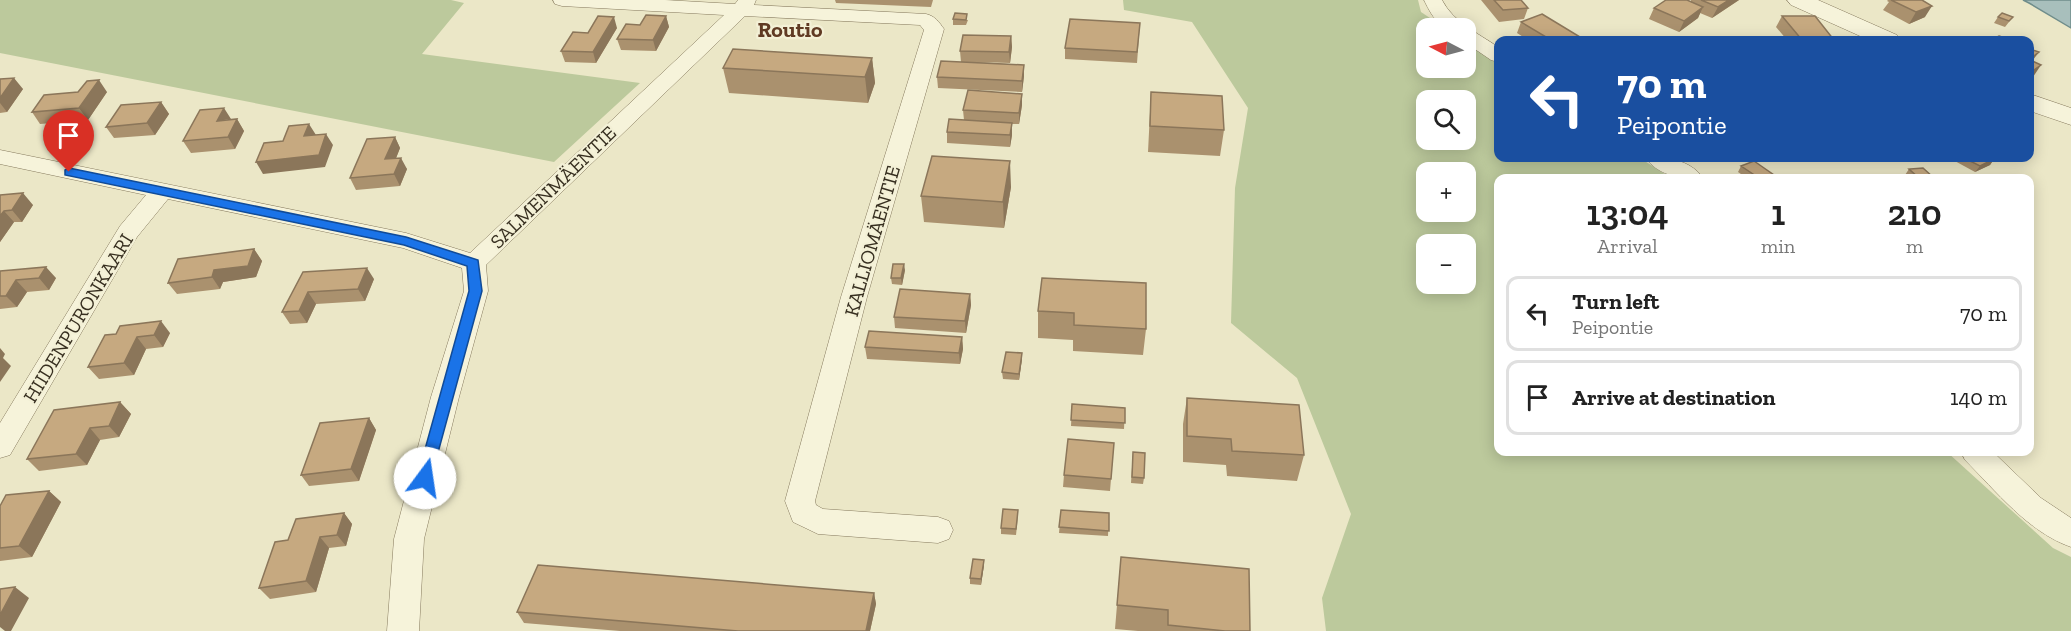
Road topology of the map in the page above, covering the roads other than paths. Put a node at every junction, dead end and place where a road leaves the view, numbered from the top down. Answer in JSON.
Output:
{"nodes":[{"id":1,"x":562,"y":0,"type":"edge"},
{"id":2,"x":1433,"y":0,"type":"edge"},
{"id":3,"x":1799,"y":0,"type":"edge"},
{"id":4,"x":744,"y":5,"type":"edge"},
{"id":5,"x":1445,"y":18,"type":"edge"},
{"id":6,"x":1879,"y":36,"type":"edge"},
{"id":7,"x":1476,"y":41,"type":"edge"},
{"id":8,"x":1494,"y":53,"type":"edge"},
{"id":9,"x":2034,"y":103,"type":"edge"},
{"id":10,"x":2071,"y":117,"type":"edge"},
{"id":11,"x":0,"y":158,"type":"edge"},
{"id":12,"x":1664,"y":162,"type":"edge"},
{"id":13,"x":1685,"y":174,"type":"edge"},
{"id":14,"x":161,"y":192,"type":"junction"},
{"id":15,"x":474,"y":263,"type":"junction"},
{"id":16,"x":0,"y":447,"type":"edge"},
{"id":17,"x":1979,"y":456,"type":"edge"},
{"id":18,"x":938,"y":530,"type":"dead end"},
{"id":19,"x":2071,"y":534,"type":"edge"},
{"id":20,"x":403,"y":631,"type":"edge"}],
"edges":[{"from":1,"to":4,"type":"street"},
{"from":2,"to":5,"type":"street"},
{"from":3,"to":6,"type":"street"},
{"from":4,"to":15,"type":"street","name":"SALMENMÄENTIE"},
{"from":4,"to":18,"type":"street","name":"KALLIOMÄENTIE"},
{"from":7,"to":8,"type":"street"},
{"from":9,"to":10,"type":"street"},
{"from":11,"to":14,"type":"street"},
{"from":12,"to":13,"type":"street"},
{"from":14,"to":15,"type":"street"},
{"from":14,"to":16,"type":"street","name":"HIIDENPURONKAARI"},
{"from":15,"to":20,"type":"street","name":"SALMENMÄENTIE"},
{"from":17,"to":19,"type":"street"}]}
